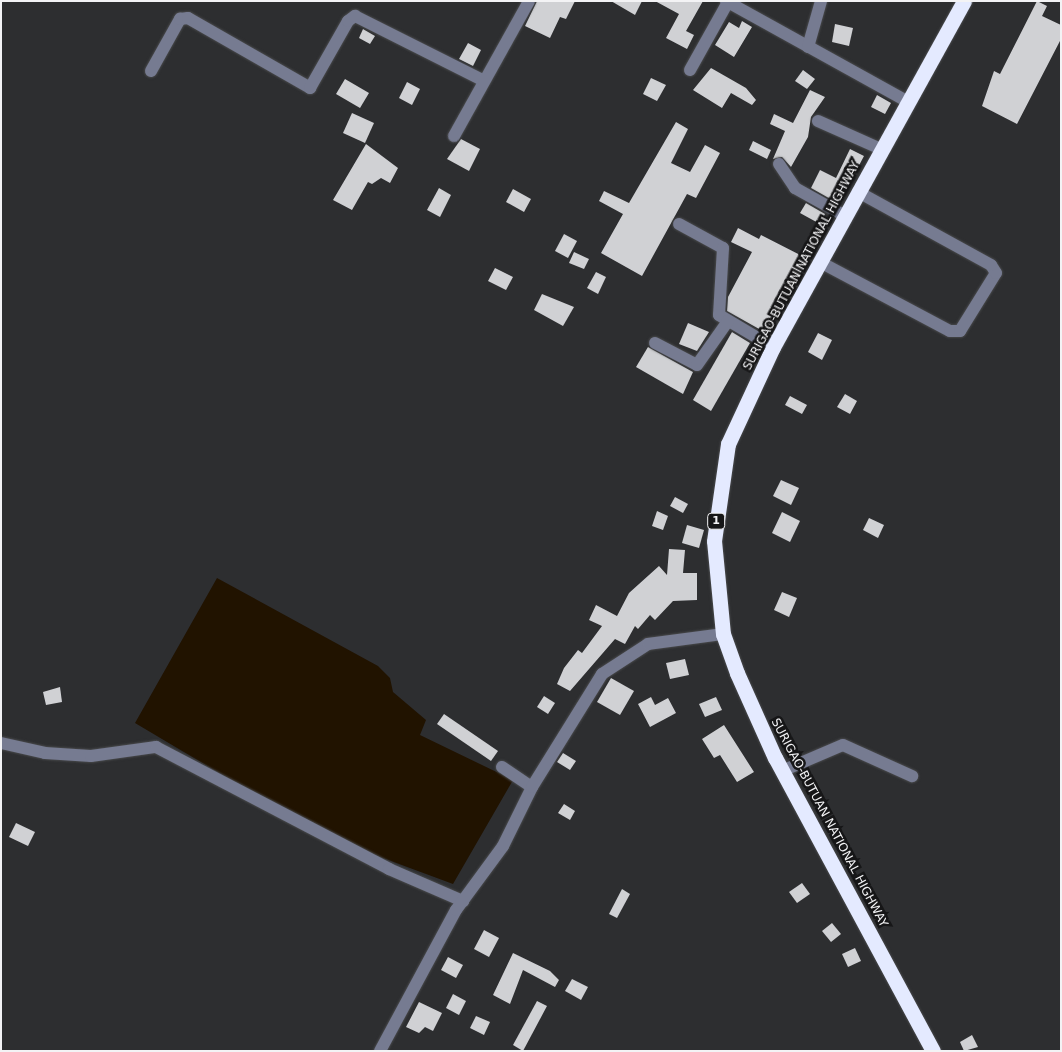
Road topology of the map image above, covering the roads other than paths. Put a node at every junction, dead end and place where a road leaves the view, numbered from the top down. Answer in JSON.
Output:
{"nodes":[{"id":1,"x":529,"y":1,"type":"edge"},
{"id":2,"x":821,"y":1,"type":"edge"},
{"id":3,"x":964,"y":1,"type":"edge"},
{"id":4,"x":727,"y":2,"type":"edge"},
{"id":5,"x":808,"y":47,"type":"junction"},
{"id":6,"x":690,"y":70,"type":"dead end"},
{"id":7,"x":151,"y":71,"type":"dead end"},
{"id":8,"x":484,"y":81,"type":"junction"},
{"id":9,"x":908,"y":102,"type":"junction"},
{"id":10,"x":818,"y":121,"type":"dead end"},
{"id":11,"x":454,"y":136,"type":"dead end"},
{"id":12,"x":882,"y":150,"type":"junction"},
{"id":13,"x":779,"y":164,"type":"dead end"},
{"id":14,"x":858,"y":192,"type":"junction"},
{"id":15,"x":845,"y":216,"type":"junction"},
{"id":16,"x":679,"y":224,"type":"dead end"},
{"id":17,"x":820,"y":262,"type":"junction"},
{"id":18,"x":728,"y":321,"type":"junction"},
{"id":19,"x":655,"y":343,"type":"dead end"},
{"id":20,"x":773,"y":347,"type":"junction"},
{"id":21,"x":724,"y":634,"type":"junction"},
{"id":22,"x":1,"y":743,"type":"edge"},
{"id":23,"x":502,"y":767,"type":"dead end"},
{"id":24,"x":782,"y":771,"type":"junction"},
{"id":25,"x":912,"y":776,"type":"dead end"},
{"id":26,"x":532,"y":787,"type":"junction"},
{"id":27,"x":463,"y":901,"type":"junction"},
{"id":28,"x":380,"y":1051,"type":"edge"},
{"id":29,"x":933,"y":1051,"type":"edge"}],
"edges":[{"from":1,"to":8,"type":"street"},
{"from":2,"to":5,"type":"street"},
{"from":3,"to":9,"type":"highway","name":"SURIGAO-BUTUAN NATIONAL HIGHWAY","number":"1"},
{"from":4,"to":5,"type":"street"},
{"from":4,"to":6,"type":"street"},
{"from":5,"to":9,"type":"street"},
{"from":7,"to":8,"type":"street"},
{"from":8,"to":11,"type":"street"},
{"from":9,"to":12,"type":"highway","name":"SURIGAO-BUTUAN NATIONAL HIGHWAY","number":"1"},
{"from":10,"to":12,"type":"street"},
{"from":12,"to":14,"type":"highway","name":"SURIGAO-BUTUAN NATIONAL HIGHWAY","number":"1"},
{"from":13,"to":15,"type":"street"},
{"from":14,"to":15,"type":"highway","name":"SURIGAO-BUTUAN NATIONAL HIGHWAY","number":"1"},
{"from":14,"to":17,"type":"street"},
{"from":15,"to":17,"type":"highway","name":"SURIGAO-BUTUAN NATIONAL HIGHWAY","number":"1"},
{"from":16,"to":18,"type":"street"},
{"from":17,"to":20,"type":"highway","name":"SURIGAO-BUTUAN NATIONAL HIGHWAY","number":"1"},
{"from":18,"to":19,"type":"street"},
{"from":18,"to":20,"type":"street"},
{"from":20,"to":21,"type":"highway","name":"SURIGAO-BUTUAN NATIONAL HIGHWAY","number":"1"},
{"from":21,"to":24,"type":"highway","name":"SURIGAO-BUTUAN NATIONAL HIGHWAY","number":"1"},
{"from":21,"to":26,"type":"street"},
{"from":22,"to":27,"type":"street"},
{"from":23,"to":26,"type":"street"},
{"from":24,"to":25,"type":"street"},
{"from":24,"to":29,"type":"highway","name":"SURIGAO-BUTUAN NATIONAL HIGHWAY","number":"1"},
{"from":26,"to":27,"type":"street"},
{"from":27,"to":28,"type":"street"}]}
